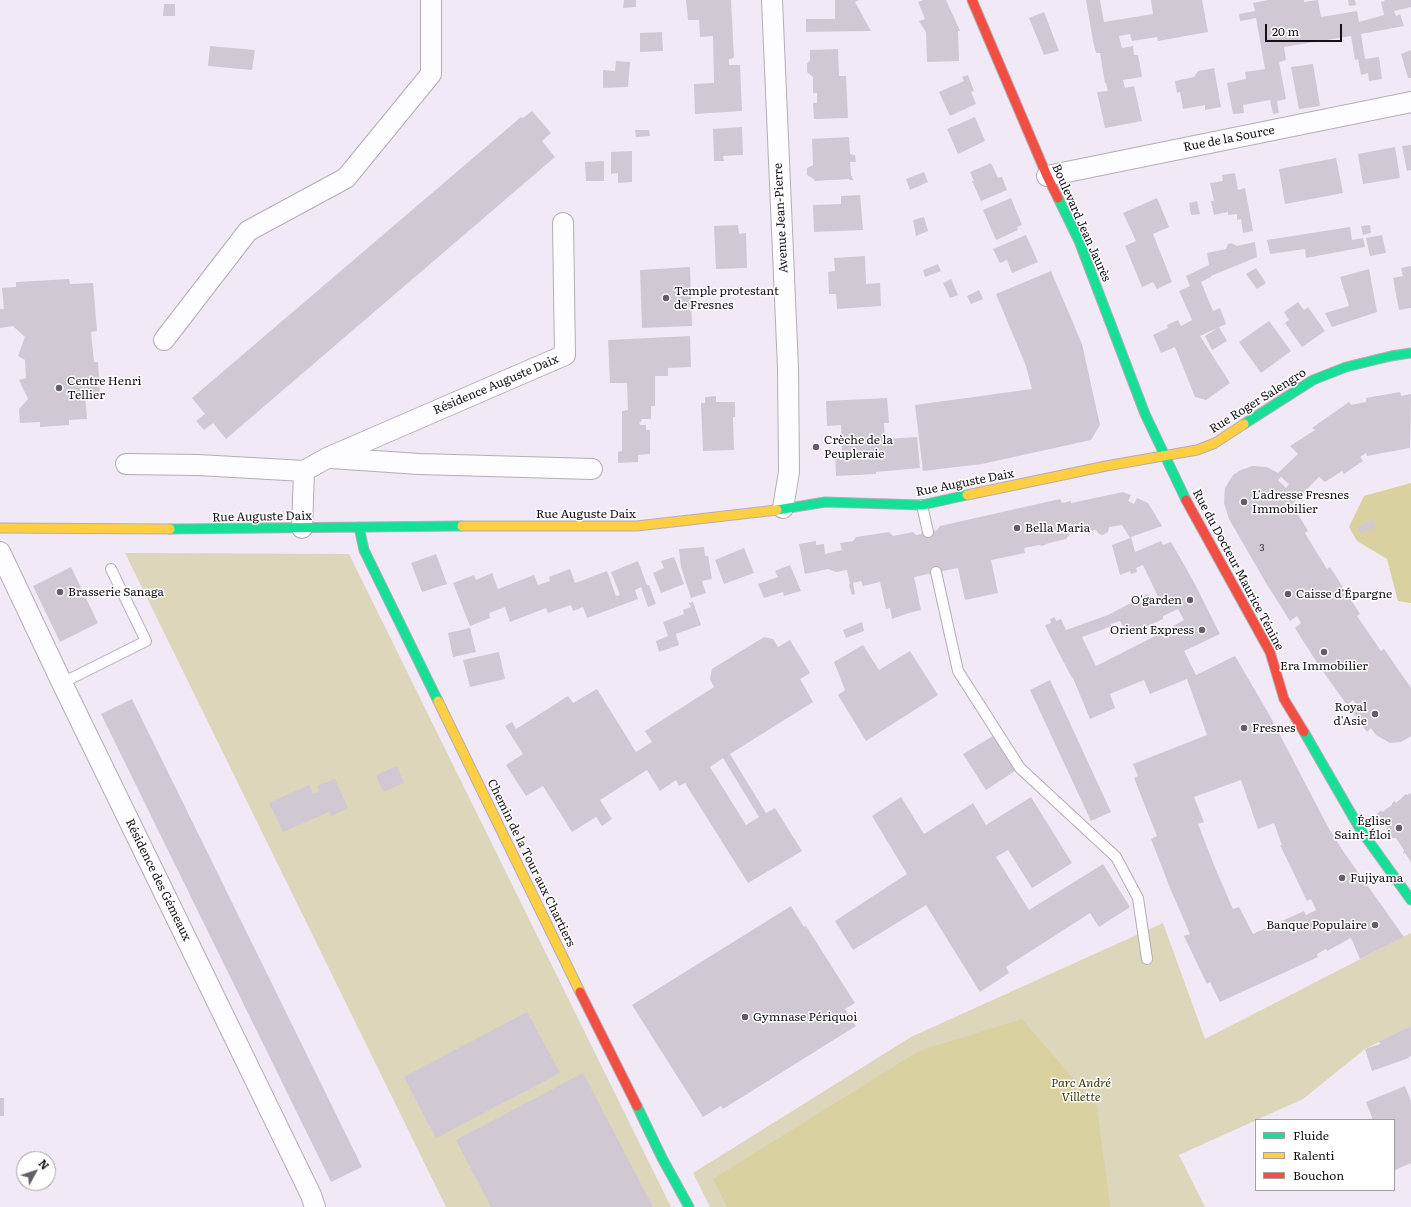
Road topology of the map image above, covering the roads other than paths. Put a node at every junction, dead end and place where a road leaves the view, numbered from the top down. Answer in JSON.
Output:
{"nodes":[{"id":1,"x":431,"y":0,"type":"edge"},
{"id":2,"x":772,"y":0,"type":"edge"},
{"id":3,"x":972,"y":0,"type":"edge"},
{"id":4,"x":1411,"y":102,"type":"edge"},
{"id":5,"x":1047,"y":176,"type":"junction"},
{"id":6,"x":563,"y":223,"type":"dead end"},
{"id":7,"x":164,"y":340,"type":"dead end"},
{"id":8,"x":1411,"y":353,"type":"edge"},
{"id":9,"x":1165,"y":457,"type":"junction"},
{"id":10,"x":327,"y":458,"type":"junction"},
{"id":11,"x":126,"y":464,"type":"dead end"},
{"id":12,"x":592,"y":469,"type":"dead end"},
{"id":13,"x":304,"y":471,"type":"junction"},
{"id":14,"x":922,"y":505,"type":"junction"},
{"id":15,"x":783,"y":508,"type":"junction"},
{"id":16,"x":359,"y":527,"type":"junction"},
{"id":17,"x":0,"y":528,"type":"edge"},
{"id":18,"x":302,"y":528,"type":"junction"},
{"id":19,"x":928,"y":532,"type":"dead end"},
{"id":20,"x":0,"y":552,"type":"edge"},
{"id":21,"x":111,"y":569,"type":"dead end"},
{"id":22,"x":936,"y":572,"type":"dead end"},
{"id":23,"x":62,"y":683,"type":"junction"},
{"id":24,"x":1411,"y":900,"type":"edge"},
{"id":25,"x":1147,"y":960,"type":"dead end"},
{"id":26,"x":315,"y":1207,"type":"edge"},
{"id":27,"x":689,"y":1207,"type":"edge"}],
"edges":[{"from":1,"to":7,"type":"street"},
{"from":2,"to":15,"type":"street","name":"Avenue Jean-Pierre"},
{"from":3,"to":5,"type":"street","name":"Boulevard Jean Jaurès"},
{"from":4,"to":5,"type":"street","name":"Rue de la Source"},
{"from":5,"to":9,"type":"street","name":"Boulevard Jean Jaurès"},
{"from":6,"to":10,"type":"street","name":"Résidence Auguste Daix"},
{"from":8,"to":9,"type":"street","name":"Rue Roger Salengro"},
{"from":9,"to":14,"type":"street","name":"Rue Auguste Daix"},
{"from":9,"to":24,"type":"street","name":"Rue du Docteur Maurice Ténine"},
{"from":10,"to":12,"type":"street"},
{"from":10,"to":13,"type":"street","name":"Résidence Auguste Daix"},
{"from":11,"to":13,"type":"street"},
{"from":13,"to":18,"type":"street"},
{"from":14,"to":15,"type":"street","name":"Rue Auguste Daix"},
{"from":14,"to":19,"type":"lane"},
{"from":15,"to":16,"type":"street","name":"Rue Auguste Daix"},
{"from":16,"to":18,"type":"street","name":"Rue Auguste Daix"},
{"from":16,"to":27,"type":"street","name":"Chemin de la Tour aux Chartiers"},
{"from":17,"to":18,"type":"street","name":"Rue Auguste Daix"},
{"from":20,"to":23,"type":"street","name":"Résidence des Gémeaux"},
{"from":21,"to":23,"type":"lane"},
{"from":22,"to":25,"type":"lane"},
{"from":23,"to":26,"type":"street","name":"Résidence des Gémeaux"}]}
